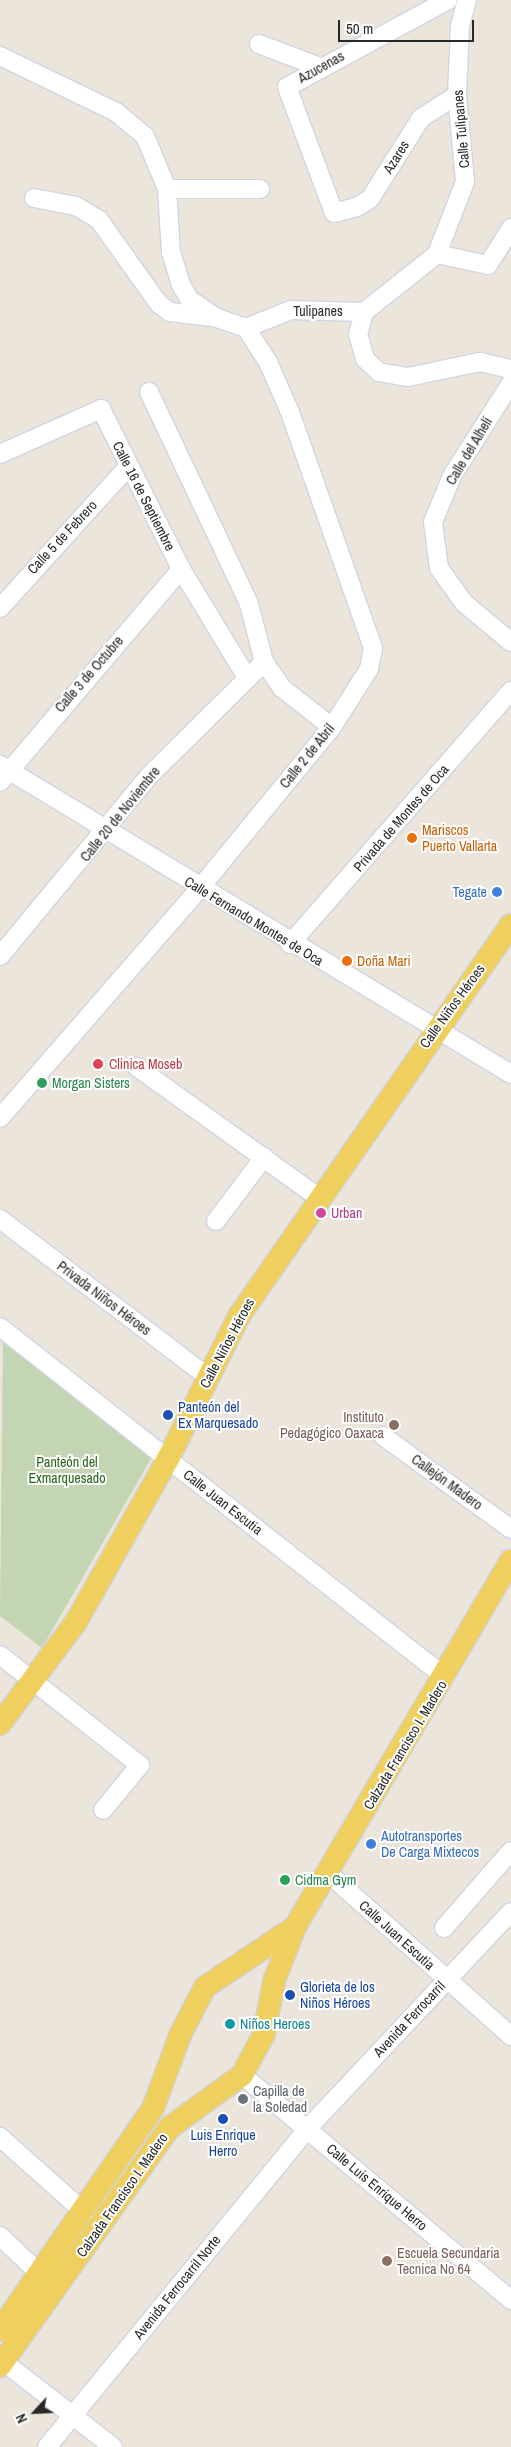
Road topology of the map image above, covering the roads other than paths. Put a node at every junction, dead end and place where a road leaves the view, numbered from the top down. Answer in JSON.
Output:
{"nodes":[{"id":1,"x":448,"y":0,"type":"edge"},
{"id":2,"x":467,"y":0,"type":"edge"},
{"id":3,"x":259,"y":44,"type":"dead end"},
{"id":4,"x":0,"y":56,"type":"edge"},
{"id":5,"x":320,"y":67,"type":"junction"},
{"id":6,"x":457,"y":95,"type":"junction"},
{"id":7,"x":167,"y":189,"type":"junction"},
{"id":8,"x":260,"y":189,"type":"dead end"},
{"id":9,"x":34,"y":198,"type":"dead end"},
{"id":10,"x":334,"y":213,"type":"joint"},
{"id":11,"x":511,"y":228,"type":"edge"},
{"id":12,"x":437,"y":254,"type":"junction"},
{"id":13,"x":364,"y":312,"type":"junction"},
{"id":14,"x":217,"y":318,"type":"junction"},
{"id":15,"x":246,"y":328,"type":"junction"},
{"id":16,"x":511,"y":369,"type":"edge"},
{"id":17,"x":511,"y":383,"type":"edge"},
{"id":18,"x":149,"y":392,"type":"dead end"},
{"id":19,"x":0,"y":454,"type":"edge"},
{"id":20,"x":127,"y":468,"type":"junction"},
{"id":21,"x":181,"y":569,"type":"junction"},
{"id":22,"x":0,"y":608,"type":"edge"},
{"id":23,"x":511,"y":642,"type":"edge"},
{"id":24,"x":264,"y":662,"type":"junction"},
{"id":25,"x":246,"y":676,"type":"junction"},
{"id":26,"x":511,"y":691,"type":"edge"},
{"id":27,"x":332,"y":726,"type":"junction"},
{"id":28,"x":3,"y":773,"type":"edge"},
{"id":29,"x":108,"y":831,"type":"junction"},
{"id":30,"x":199,"y":889,"type":"junction"},
{"id":31,"x":511,"y":925,"type":"edge"},
{"id":32,"x":290,"y":944,"type":"junction"},
{"id":33,"x":0,"y":956,"type":"edge"},
{"id":34,"x":436,"y":1027,"type":"junction"},
{"id":35,"x":137,"y":1067,"type":"dead end"},
{"id":36,"x":511,"y":1074,"type":"edge"},
{"id":37,"x":0,"y":1118,"type":"edge"},
{"id":38,"x":264,"y":1157,"type":"junction"},
{"id":39,"x":318,"y":1197,"type":"junction"},
{"id":40,"x":0,"y":1219,"type":"edge"},
{"id":41,"x":216,"y":1221,"type":"dead end"},
{"id":42,"x":0,"y":1327,"type":"edge"},
{"id":43,"x":208,"y":1377,"type":"junction"},
{"id":44,"x":383,"y":1436,"type":"dead end"},
{"id":45,"x":168,"y":1459,"type":"junction"},
{"id":46,"x":511,"y":1529,"type":"edge"},
{"id":47,"x":511,"y":1560,"type":"edge"},
{"id":48,"x":0,"y":1655,"type":"edge"},
{"id":49,"x":445,"y":1678,"type":"junction"},
{"id":50,"x":35,"y":1681,"type":"junction"},
{"id":51,"x":0,"y":1724,"type":"edge"},
{"id":52,"x":104,"y":1810,"type":"dead end"},
{"id":53,"x":511,"y":1851,"type":"edge"},
{"id":54,"x":328,"y":1873,"type":"junction"},
{"id":55,"x":511,"y":1912,"type":"edge"},
{"id":56,"x":294,"y":1927,"type":"junction"},
{"id":57,"x":444,"y":1928,"type":"dead end"},
{"id":58,"x":445,"y":1979,"type":"junction"},
{"id":59,"x":511,"y":2036,"type":"edge"},
{"id":60,"x":242,"y":2075,"type":"junction"},
{"id":61,"x":161,"y":2094,"type":"junction"},
{"id":62,"x":188,"y":2116,"type":"junction"},
{"id":63,"x":308,"y":2128,"type":"junction"},
{"id":64,"x":0,"y":2137,"type":"edge"},
{"id":65,"x":84,"y":2212,"type":"junction"},
{"id":66,"x":0,"y":2236,"type":"edge"},
{"id":67,"x":40,"y":2274,"type":"junction"},
{"id":68,"x":511,"y":2300,"type":"edge"},
{"id":69,"x":0,"y":2330,"type":"edge"},
{"id":70,"x":1,"y":2362,"type":"edge"},
{"id":71,"x":72,"y":2415,"type":"junction"},
{"id":72,"x":47,"y":2447,"type":"edge"},
{"id":73,"x":113,"y":2447,"type":"edge"}],
"edges":[{"from":1,"to":5,"type":"street","name":"Azucenas"},
{"from":2,"to":6,"type":"street","name":"Calle Tulipanes"},
{"from":3,"to":5,"type":"street"},
{"from":4,"to":7,"type":"street"},
{"from":5,"to":10,"type":"street","name":"Azucenas"},
{"from":6,"to":10,"type":"street","name":"Azares"},
{"from":6,"to":12,"type":"street","name":"Calle Tulipanes"},
{"from":7,"to":8,"type":"street"},
{"from":7,"to":14,"type":"street"},
{"from":9,"to":14,"type":"street"},
{"from":11,"to":12,"type":"street"},
{"from":12,"to":13,"type":"street"},
{"from":13,"to":15,"type":"street","name":"Tulipanes"},
{"from":13,"to":16,"type":"street"},
{"from":14,"to":15,"type":"street"},
{"from":15,"to":27,"type":"street","name":"Calle 2 de Abril"},
{"from":17,"to":23,"type":"street","name":"Calle del Alhelí"},
{"from":18,"to":24,"type":"street"},
{"from":19,"to":20,"type":"street","name":"Calle 16 de Septiembre"},
{"from":20,"to":21,"type":"street","name":"Calle 16 de Septiembre"},
{"from":20,"to":22,"type":"street","name":"Calle 5 de Febrero"},
{"from":21,"to":25,"type":"street","name":"Calle 16 de Septiembre"},
{"from":21,"to":28,"type":"street","name":"Calle 3 de Octubre"},
{"from":24,"to":25,"type":"street","name":"Calle 20 de Noviembre"},
{"from":24,"to":27,"type":"street"},
{"from":25,"to":29,"type":"street","name":"Calle 20 de Noviembre"},
{"from":26,"to":32,"type":"street","name":"Privada de Montes de Oca"},
{"from":27,"to":30,"type":"street","name":"Calle 2 de Abril"},
{"from":28,"to":29,"type":"street","name":"Calle Fernando Montes de Oca"},
{"from":29,"to":30,"type":"street","name":"Calle Fernando Montes de Oca"},
{"from":29,"to":33,"type":"street","name":"Calle 20 de Noviembre"},
{"from":30,"to":32,"type":"street","name":"Calle Fernando Montes de Oca"},
{"from":30,"to":37,"type":"street","name":"Calle 2 de Abril"},
{"from":31,"to":34,"type":"main road","name":"Calle Niños Héroes"},
{"from":32,"to":34,"type":"street","name":"Calle Fernando Montes de Oca"},
{"from":34,"to":36,"type":"street","name":"Calle Fernando Montes de Oca"},
{"from":34,"to":39,"type":"main road","name":"Calle Niños Héroes"},
{"from":35,"to":38,"type":"street"},
{"from":38,"to":39,"type":"street"},
{"from":38,"to":41,"type":"street"},
{"from":39,"to":43,"type":"main road","name":"Calle Niños Héroes"},
{"from":40,"to":43,"type":"street","name":"Privada Niños Héroes"},
{"from":42,"to":45,"type":"street","name":"Calle Juan Escutia"},
{"from":43,"to":45,"type":"main road","name":"Calle Niños Héroes"},
{"from":44,"to":46,"type":"street","name":"Callejón Madero"},
{"from":45,"to":49,"type":"street","name":"Calle Juan Escutia"},
{"from":45,"to":50,"type":"main road","name":"Calle Niños Héroes"},
{"from":47,"to":49,"type":"main road","name":"Calzada Francisco I. Madero"},
{"from":48,"to":50,"type":"street"},
{"from":49,"to":54,"type":"main road","name":"Calzada Francisco I. Madero"},
{"from":50,"to":51,"type":"main road","name":"Calle Niños Héroes"},
{"from":50,"to":52,"type":"street"},
{"from":53,"to":57,"type":"street"},
{"from":54,"to":56,"type":"main road","name":"Calzada Francisco I. Madero"},
{"from":54,"to":58,"type":"street","name":"Calle Juan Escutia"},
{"from":55,"to":58,"type":"street","name":"Avenida Ferrocarril"},
{"from":56,"to":60,"type":"main road","name":"Calzada Francisco I. Madero"},
{"from":56,"to":61,"type":"main road","name":"Calzada Francisco I. Madero"},
{"from":58,"to":59,"type":"street","name":"Calle Juan Escutia"},
{"from":58,"to":63,"type":"street","name":"Avenida Ferrocarril"},
{"from":60,"to":62,"type":"main road","name":"Calzada Francisco I. Madero"},
{"from":60,"to":63,"type":"street","name":"Calle Luis Enrique Herro"},
{"from":61,"to":62,"type":"main road"},
{"from":61,"to":65,"type":"main road","name":"Calzada Francisco I. Madero"},
{"from":62,"to":70,"type":"main road","name":"Calzada Francisco I. Madero"},
{"from":63,"to":68,"type":"street","name":"Calle Luis Enrique Herro"},
{"from":63,"to":71,"type":"street","name":"Avenida Ferrocarril Norte"},
{"from":64,"to":65,"type":"street"},
{"from":65,"to":67,"type":"main road","name":"Calzada Francisco I. Madero"},
{"from":66,"to":67,"type":"street"},
{"from":67,"to":69,"type":"main road","name":"Calzada Francisco I. Madero"},
{"from":70,"to":71,"type":"street"},
{"from":71,"to":72,"type":"street","name":"Avenida Ferrocarril Norte"},
{"from":71,"to":73,"type":"street"}]}
